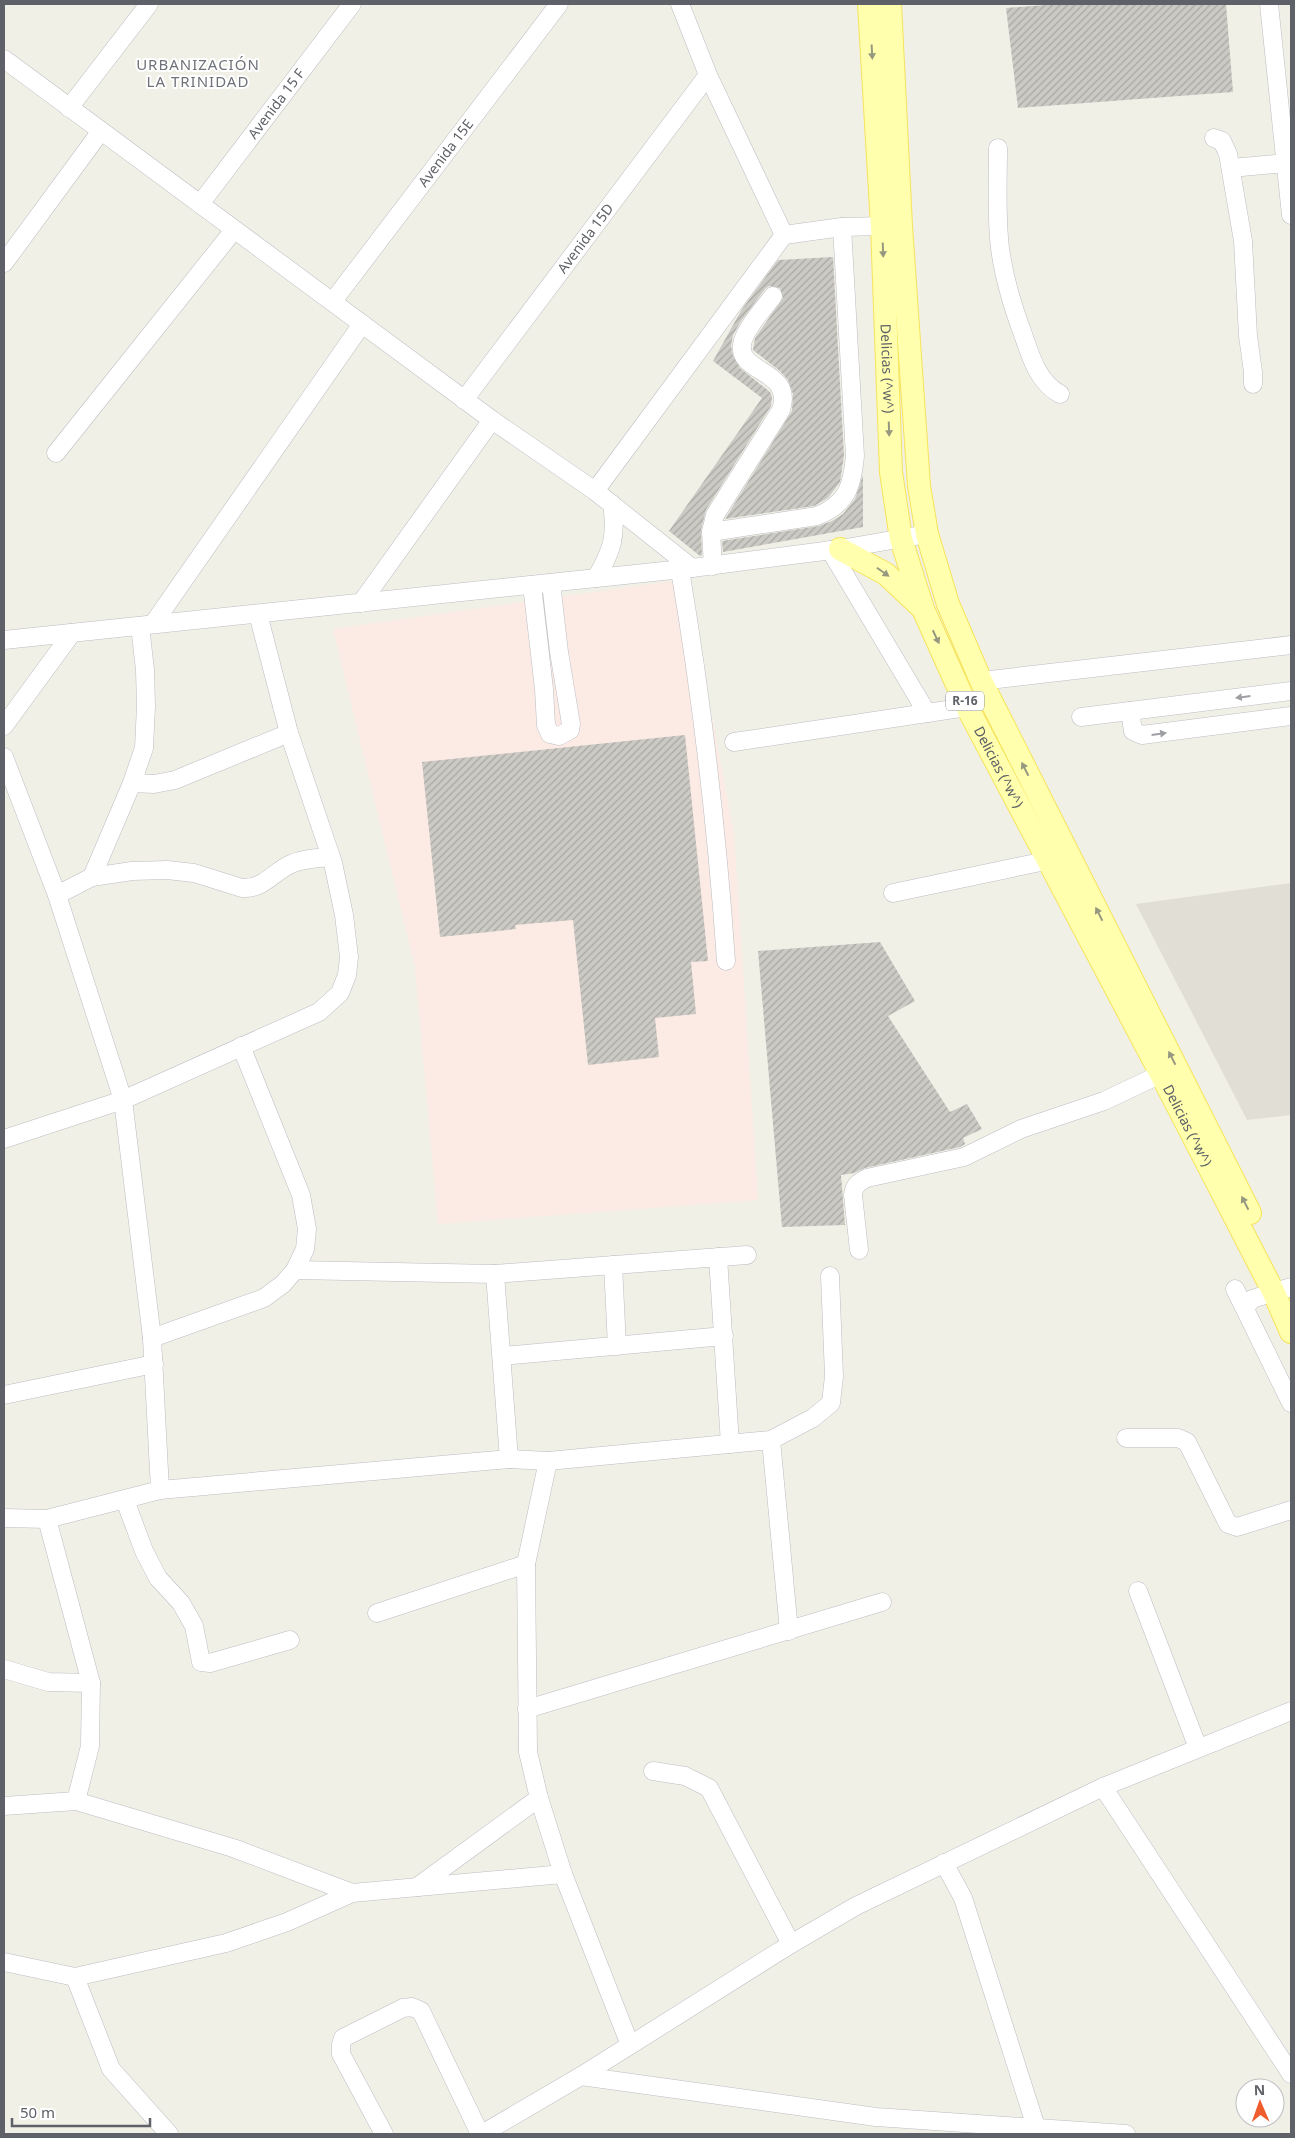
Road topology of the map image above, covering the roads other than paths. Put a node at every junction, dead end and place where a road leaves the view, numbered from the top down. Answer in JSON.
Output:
{"nodes":[{"id":1,"x":149,"y":4,"type":"edge"},
{"id":2,"x":352,"y":4,"type":"edge"},
{"id":3,"x":559,"y":4,"type":"edge"},
{"id":4,"x":680,"y":4,"type":"edge"},
{"id":5,"x":869,"y":4,"type":"edge"},
{"id":6,"x":890,"y":4,"type":"edge"},
{"id":7,"x":1269,"y":4,"type":"edge"},
{"id":8,"x":4,"y":59,"type":"edge"},
{"id":9,"x":708,"y":75,"type":"junction"},
{"id":10,"x":69,"y":108,"type":"junction"},
{"id":11,"x":101,"y":131,"type":"junction"},
{"id":12,"x":1214,"y":138,"type":"dead end"},
{"id":13,"x":998,"y":148,"type":"dead end"},
{"id":14,"x":1286,"y":163,"type":"junction"},
{"id":15,"x":1231,"y":168,"type":"junction"},
{"id":16,"x":200,"y":204,"type":"junction"},
{"id":17,"x":1291,"y":215,"type":"edge"},
{"id":18,"x":882,"y":226,"type":"junction"},
{"id":19,"x":842,"y":227,"type":"junction"},
{"id":20,"x":234,"y":230,"type":"junction"},
{"id":21,"x":784,"y":235,"type":"junction"},
{"id":22,"x":4,"y":263,"type":"edge"},
{"id":23,"x":773,"y":296,"type":"dead end"},
{"id":24,"x":332,"y":302,"type":"junction"},
{"id":25,"x":362,"y":324,"type":"junction"},
{"id":26,"x":1253,"y":384,"type":"dead end"},
{"id":27,"x":1060,"y":394,"type":"dead end"},
{"id":28,"x":464,"y":400,"type":"junction"},
{"id":29,"x":492,"y":420,"type":"junction"},
{"id":30,"x":56,"y":452,"type":"dead end"},
{"id":31,"x":595,"y":491,"type":"junction"},
{"id":32,"x":612,"y":504,"type":"junction"},
{"id":33,"x":711,"y":532,"type":"junction"},
{"id":34,"x":927,"y":534,"type":"junction"},
{"id":35,"x":901,"y":539,"type":"junction"},
{"id":36,"x":835,"y":549,"type":"junction"},
{"id":37,"x":713,"y":566,"type":"junction"},
{"id":38,"x":686,"y":569,"type":"junction"},
{"id":39,"x":596,"y":578,"type":"junction"},
{"id":40,"x":551,"y":583,"type":"junction"},
{"id":41,"x":532,"y":585,"type":"junction"},
{"id":42,"x":361,"y":603,"type":"junction"},
{"id":43,"x":923,"y":609,"type":"junction"},
{"id":44,"x":258,"y":614,"type":"junction"},
{"id":45,"x":147,"y":625,"type":"junction"},
{"id":46,"x":72,"y":633,"type":"junction"},
{"id":47,"x":4,"y":640,"type":"edge"},
{"id":48,"x":1291,"y":645,"type":"edge"},
{"id":49,"x":981,"y":681,"type":"junction"},
{"id":50,"x":1291,"y":691,"type":"edge"},
{"id":51,"x":967,"y":707,"type":"junction"},
{"id":52,"x":1130,"y":711,"type":"junction"},
{"id":53,"x":927,"y":713,"type":"junction"},
{"id":54,"x":1291,"y":716,"type":"edge"},
{"id":55,"x":1081,"y":717,"type":"dead end"},
{"id":56,"x":4,"y":726,"type":"edge"},
{"id":57,"x":289,"y":733,"type":"junction"},
{"id":58,"x":734,"y":742,"type":"dead end"},
{"id":59,"x":4,"y":758,"type":"edge"},
{"id":60,"x":132,"y":783,"type":"junction"},
{"id":61,"x":331,"y":857,"type":"junction"},
{"id":62,"x":1050,"y":860,"type":"junction"},
{"id":63,"x":92,"y":877,"type":"junction"},
{"id":64,"x":892,"y":893,"type":"dead end"},
{"id":65,"x":57,"y":895,"type":"junction"},
{"id":66,"x":726,"y":961,"type":"dead end"},
{"id":67,"x":241,"y":1046,"type":"junction"},
{"id":68,"x":1161,"y":1074,"type":"junction"},
{"id":69,"x":123,"y":1100,"type":"junction"},
{"id":70,"x":4,"y":1139,"type":"edge"},
{"id":71,"x":859,"y":1250,"type":"dead end"},
{"id":72,"x":747,"y":1255,"type":"dead end"},
{"id":73,"x":718,"y":1257,"type":"junction"},
{"id":74,"x":614,"y":1265,"type":"junction"},
{"id":75,"x":295,"y":1270,"type":"junction"},
{"id":76,"x":495,"y":1274,"type":"junction"},
{"id":77,"x":830,"y":1276,"type":"dead end"},
{"id":78,"x":1235,"y":1289,"type":"dead end"},
{"id":79,"x":1286,"y":1290,"type":"edge"},
{"id":80,"x":1245,"y":1308,"type":"junction"},
{"id":81,"x":1291,"y":1332,"type":"edge"},
{"id":82,"x":724,"y":1336,"type":"junction"},
{"id":83,"x":152,"y":1338,"type":"junction"},
{"id":84,"x":617,"y":1346,"type":"junction"},
{"id":85,"x":502,"y":1356,"type":"junction"},
{"id":86,"x":154,"y":1364,"type":"junction"},
{"id":87,"x":4,"y":1395,"type":"edge"},
{"id":88,"x":1291,"y":1403,"type":"edge"},
{"id":89,"x":1126,"y":1438,"type":"dead end"},
{"id":90,"x":772,"y":1440,"type":"junction"},
{"id":91,"x":730,"y":1444,"type":"junction"},
{"id":92,"x":509,"y":1459,"type":"junction"},
{"id":93,"x":548,"y":1460,"type":"junction"},
{"id":94,"x":160,"y":1490,"type":"junction"},
{"id":95,"x":125,"y":1500,"type":"junction"},
{"id":96,"x":1291,"y":1510,"type":"edge"},
{"id":97,"x":4,"y":1518,"type":"edge"},
{"id":98,"x":47,"y":1519,"type":"junction"},
{"id":99,"x":526,"y":1564,"type":"junction"},
{"id":100,"x":1138,"y":1591,"type":"dead end"},
{"id":101,"x":882,"y":1602,"type":"dead end"},
{"id":102,"x":377,"y":1613,"type":"dead end"},
{"id":103,"x":789,"y":1632,"type":"junction"},
{"id":104,"x":290,"y":1640,"type":"dead end"},
{"id":105,"x":4,"y":1669,"type":"edge"},
{"id":106,"x":90,"y":1683,"type":"junction"},
{"id":107,"x":527,"y":1709,"type":"junction"},
{"id":108,"x":1291,"y":1711,"type":"edge"},
{"id":109,"x":1198,"y":1748,"type":"junction"},
{"id":110,"x":653,"y":1771,"type":"dead end"},
{"id":111,"x":1103,"y":1787,"type":"junction"},
{"id":112,"x":539,"y":1798,"type":"junction"},
{"id":113,"x":76,"y":1801,"type":"junction"},
{"id":114,"x":4,"y":1806,"type":"edge"},
{"id":115,"x":944,"y":1863,"type":"junction"},
{"id":116,"x":563,"y":1874,"type":"junction"},
{"id":117,"x":416,"y":1887,"type":"junction"},
{"id":118,"x":352,"y":1893,"type":"junction"},
{"id":119,"x":791,"y":1944,"type":"junction"},
{"id":120,"x":4,"y":1962,"type":"edge"},
{"id":121,"x":75,"y":1977,"type":"junction"},
{"id":122,"x":630,"y":2046,"type":"junction"},
{"id":123,"x":1291,"y":2074,"type":"edge"},
{"id":124,"x":581,"y":2076,"type":"junction"},
{"id":125,"x":1036,"y":2127,"type":"junction"},
{"id":126,"x":487,"y":2133,"type":"edge"},
{"id":127,"x":169,"y":2134,"type":"edge"},
{"id":128,"x":384,"y":2134,"type":"edge"},
{"id":129,"x":1126,"y":2134,"type":"edge"}],
"edges":[{"from":1,"to":10,"type":"street"},
{"from":2,"to":16,"type":"street","name":"Avenida 15 F"},
{"from":3,"to":24,"type":"street","name":"Avenida 15E"},
{"from":4,"to":9,"type":"street"},
{"from":5,"to":18,"type":"main road","name":"Delicias (^w^)","number":"R-16","one_way":true},
{"from":6,"to":34,"type":"main road","name":"Delicias (^w^)","number":"R-16"},
{"from":7,"to":14,"type":"street"},
{"from":8,"to":10,"type":"street"},
{"from":9,"to":21,"type":"street"},
{"from":9,"to":28,"type":"street","name":"Avenida 15D"},
{"from":10,"to":11,"type":"street"},
{"from":11,"to":16,"type":"street"},
{"from":11,"to":22,"type":"street"},
{"from":12,"to":15,"type":"street"},
{"from":13,"to":27,"type":"street"},
{"from":14,"to":15,"type":"street"},
{"from":14,"to":17,"type":"street"},
{"from":15,"to":26,"type":"street"},
{"from":16,"to":20,"type":"street"},
{"from":18,"to":19,"type":"street"},
{"from":18,"to":35,"type":"main road","name":"Delicias (^w^)","number":"R-16","one_way":true},
{"from":19,"to":21,"type":"street"},
{"from":19,"to":33,"type":"street"},
{"from":20,"to":24,"type":"street"},
{"from":20,"to":30,"type":"street"},
{"from":21,"to":31,"type":"street"},
{"from":23,"to":33,"type":"street"},
{"from":24,"to":25,"type":"street"},
{"from":25,"to":28,"type":"street"},
{"from":25,"to":45,"type":"street"},
{"from":28,"to":29,"type":"street"},
{"from":29,"to":31,"type":"street"},
{"from":29,"to":42,"type":"street"},
{"from":31,"to":32,"type":"street"},
{"from":32,"to":38,"type":"street"},
{"from":32,"to":39,"type":"street"},
{"from":33,"to":37,"type":"street"},
{"from":34,"to":35,"type":"street"},
{"from":34,"to":49,"type":"main road","name":"Delicias (^w^)","number":"R-16"},
{"from":35,"to":36,"type":"street"},
{"from":35,"to":43,"type":"main road","name":"Delicias (^w^)","number":"R-16"},
{"from":36,"to":37,"type":"street"},
{"from":36,"to":43,"type":"main road","one_way":true},
{"from":36,"to":53,"type":"street"},
{"from":37,"to":38,"type":"street"},
{"from":38,"to":39,"type":"street"},
{"from":38,"to":66,"type":"street"},
{"from":39,"to":40,"type":"street"},
{"from":40,"to":41,"type":"street"},
{"from":40,"to":41,"type":"street"},
{"from":41,"to":42,"type":"street"},
{"from":42,"to":44,"type":"street"},
{"from":43,"to":51,"type":"main road","name":"Delicias (^w^)","number":"R-16","one_way":true},
{"from":44,"to":45,"type":"street"},
{"from":44,"to":57,"type":"street"},
{"from":45,"to":46,"type":"street"},
{"from":45,"to":60,"type":"street"},
{"from":46,"to":47,"type":"street"},
{"from":46,"to":56,"type":"street"},
{"from":48,"to":49,"type":"street"},
{"from":79,"to":49,"type":"main road","name":"Delicias (^w^)","number":"R-16","one_way":true},
{"from":50,"to":52,"type":"street","one_way":true},
{"from":51,"to":53,"type":"street"},
{"from":51,"to":62,"type":"main road","name":"Delicias (^w^)","number":"R-16"},
{"from":52,"to":54,"type":"street","one_way":true},
{"from":52,"to":55,"type":"street"},
{"from":53,"to":58,"type":"street"},
{"from":57,"to":60,"type":"street"},
{"from":57,"to":61,"type":"street"},
{"from":59,"to":65,"type":"street"},
{"from":60,"to":63,"type":"street"},
{"from":61,"to":63,"type":"street"},
{"from":61,"to":67,"type":"street"},
{"from":62,"to":64,"type":"street"},
{"from":62,"to":68,"type":"main road","name":"Delicias (^w^)","number":"R-16"},
{"from":63,"to":65,"type":"street"},
{"from":65,"to":69,"type":"street"},
{"from":67,"to":69,"type":"street"},
{"from":67,"to":75,"type":"street"},
{"from":68,"to":71,"type":"street"},
{"from":68,"to":79,"type":"main road","name":"Delicias (^w^)","number":"R-16"},
{"from":69,"to":70,"type":"street"},
{"from":69,"to":83,"type":"street"},
{"from":72,"to":73,"type":"street"},
{"from":73,"to":74,"type":"street"},
{"from":73,"to":82,"type":"street"},
{"from":74,"to":76,"type":"street"},
{"from":74,"to":84,"type":"street"},
{"from":75,"to":76,"type":"street"},
{"from":75,"to":83,"type":"street"},
{"from":76,"to":85,"type":"street"},
{"from":77,"to":90,"type":"street"},
{"from":78,"to":80,"type":"street"},
{"from":79,"to":80,"type":"street"},
{"from":79,"to":81,"type":"main road","name":"Delicias (^w^)","number":"R-16"},
{"from":80,"to":88,"type":"street"},
{"from":82,"to":84,"type":"street"},
{"from":82,"to":91,"type":"street"},
{"from":83,"to":86,"type":"street"},
{"from":84,"to":85,"type":"street"},
{"from":85,"to":92,"type":"street"},
{"from":86,"to":87,"type":"street"},
{"from":86,"to":94,"type":"street"},
{"from":89,"to":96,"type":"street"},
{"from":90,"to":91,"type":"street"},
{"from":90,"to":103,"type":"street"},
{"from":91,"to":93,"type":"street"},
{"from":92,"to":93,"type":"street"},
{"from":92,"to":94,"type":"street"},
{"from":93,"to":99,"type":"street"},
{"from":94,"to":95,"type":"street"},
{"from":95,"to":98,"type":"street"},
{"from":95,"to":104,"type":"street"},
{"from":97,"to":98,"type":"street"},
{"from":98,"to":106,"type":"street"},
{"from":99,"to":102,"type":"street"},
{"from":99,"to":107,"type":"street"},
{"from":100,"to":109,"type":"street"},
{"from":101,"to":103,"type":"street"},
{"from":103,"to":107,"type":"street"},
{"from":105,"to":106,"type":"street"},
{"from":106,"to":113,"type":"street"},
{"from":107,"to":112,"type":"street"},
{"from":108,"to":109,"type":"street"},
{"from":109,"to":111,"type":"street"},
{"from":110,"to":119,"type":"street"},
{"from":111,"to":115,"type":"street"},
{"from":111,"to":123,"type":"street"},
{"from":112,"to":116,"type":"street"},
{"from":112,"to":117,"type":"street"},
{"from":113,"to":114,"type":"street"},
{"from":113,"to":118,"type":"street"},
{"from":115,"to":119,"type":"street"},
{"from":115,"to":125,"type":"street"},
{"from":116,"to":117,"type":"street"},
{"from":116,"to":122,"type":"street"},
{"from":117,"to":118,"type":"street"},
{"from":118,"to":121,"type":"street"},
{"from":119,"to":122,"type":"street"},
{"from":120,"to":121,"type":"street"},
{"from":121,"to":127,"type":"street"},
{"from":122,"to":124,"type":"street"},
{"from":124,"to":125,"type":"street"},
{"from":124,"to":126,"type":"street"},
{"from":125,"to":129,"type":"street"},
{"from":126,"to":128,"type":"street"}]}
